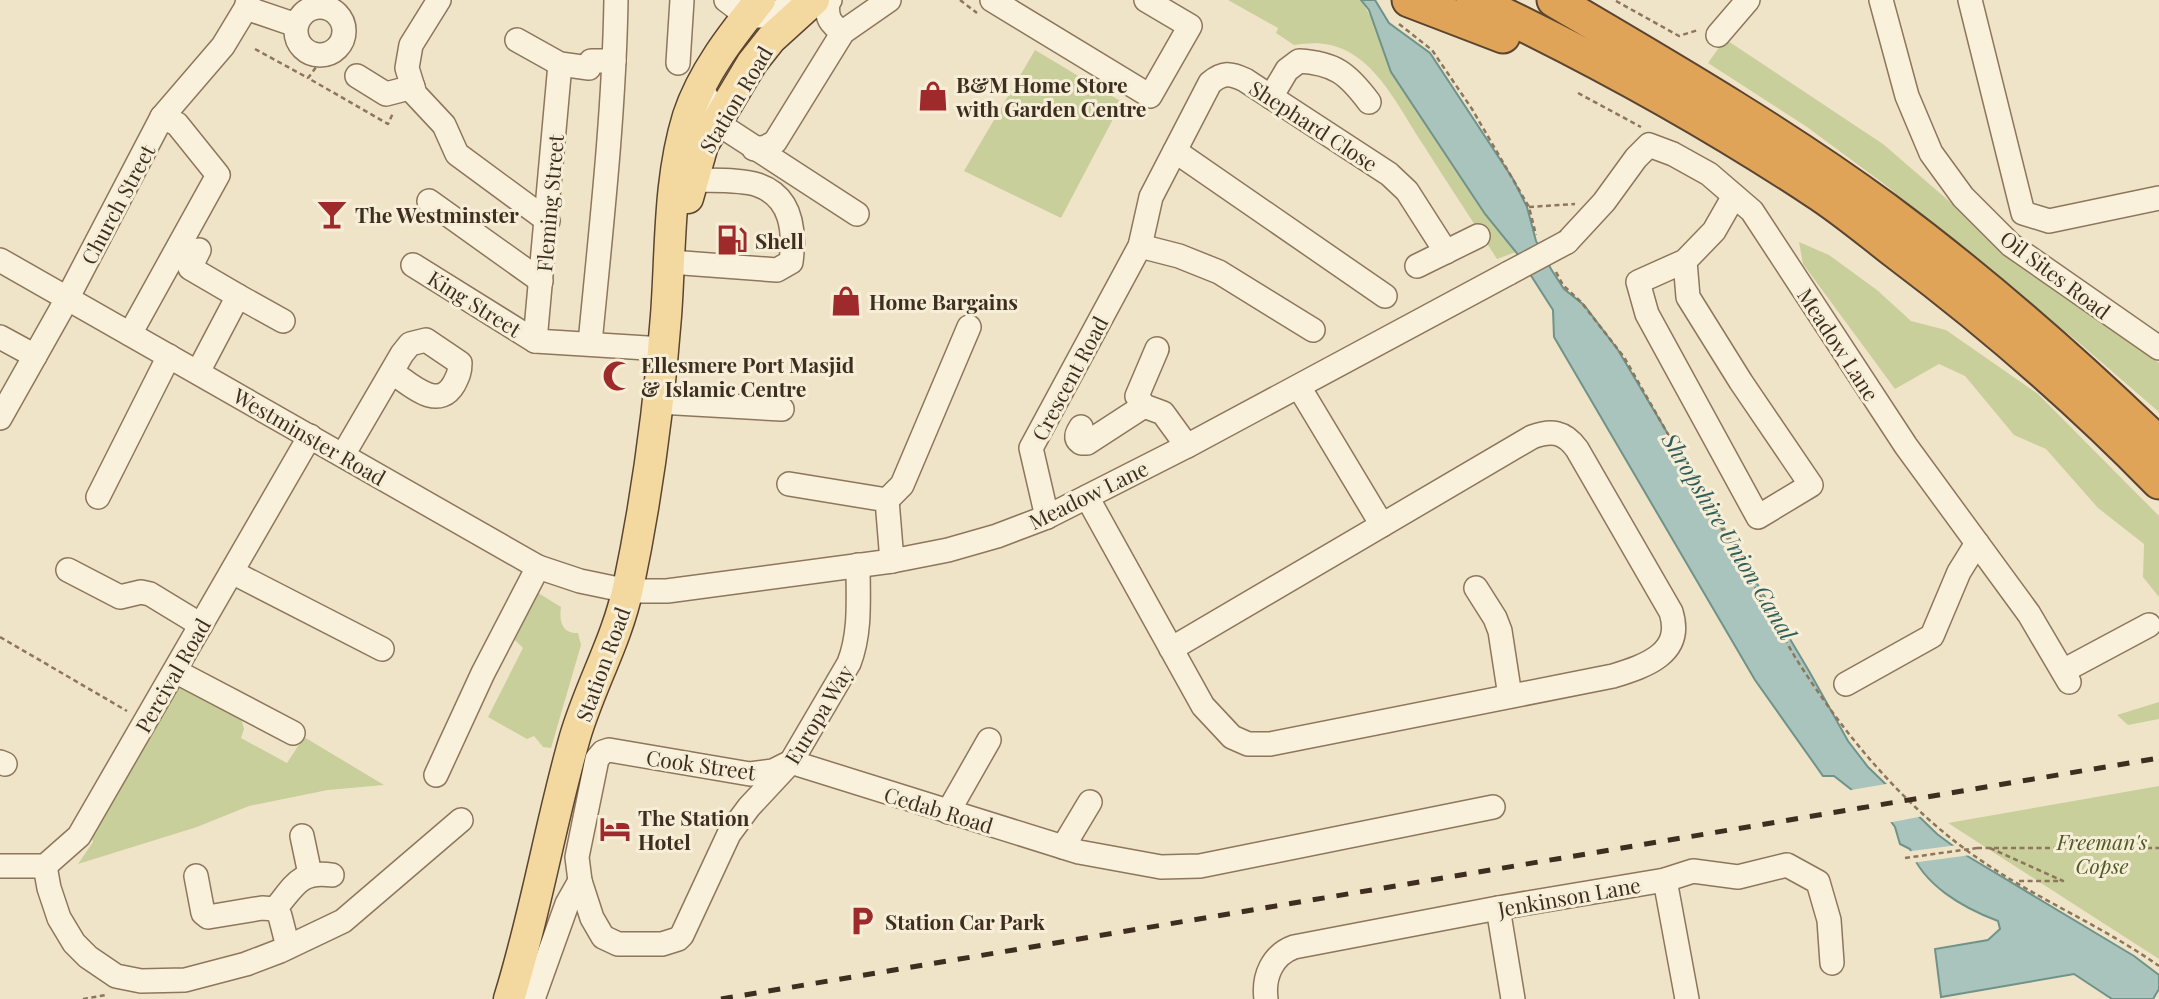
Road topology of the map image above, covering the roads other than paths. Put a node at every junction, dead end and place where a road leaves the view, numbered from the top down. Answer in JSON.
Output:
{"nodes":[{"id":1,"x":439,"y":0,"type":"edge"},
{"id":2,"x":616,"y":0,"type":"edge"},
{"id":3,"x":682,"y":0,"type":"edge"},
{"id":4,"x":814,"y":0,"type":"edge"},
{"id":5,"x":830,"y":0,"type":"edge"},
{"id":6,"x":889,"y":0,"type":"edge"},
{"id":7,"x":1146,"y":0,"type":"edge"},
{"id":8,"x":1473,"y":0,"type":"edge"},
{"id":9,"x":1534,"y":0,"type":"edge"},
{"id":10,"x":1553,"y":0,"type":"edge"},
{"id":11,"x":1748,"y":0,"type":"edge"},
{"id":12,"x":1881,"y":0,"type":"edge"},
{"id":13,"x":1970,"y":0,"type":"edge"},
{"id":14,"x":1413,"y":1,"type":"edge"},
{"id":15,"x":312,"y":3,"type":"edge"},
{"id":16,"x":247,"y":4,"type":"edge"},
{"id":17,"x":744,"y":5,"type":"edge"},
{"id":18,"x":985,"y":6,"type":"edge"},
{"id":19,"x":296,"y":25,"type":"junction"},
{"id":20,"x":1722,"y":29,"type":"road end"},
{"id":21,"x":843,"y":32,"type":"junction"},
{"id":22,"x":517,"y":40,"type":"dead end"},
{"id":23,"x":1630,"y":44,"type":"junction"},
{"id":24,"x":614,"y":61,"type":"junction"},
{"id":25,"x":678,"y":63,"type":"dead end"},
{"id":26,"x":560,"y":64,"type":"junction"},
{"id":27,"x":357,"y":76,"type":"dead end"},
{"id":28,"x":410,"y":77,"type":"junction"},
{"id":29,"x":701,"y":87,"type":"junction"},
{"id":30,"x":1650,"y":91,"type":"junction"},
{"id":31,"x":1271,"y":97,"type":"junction"},
{"id":32,"x":1369,"y":102,"type":"dead end"},
{"id":33,"x":162,"y":117,"type":"junction"},
{"id":34,"x":717,"y":123,"type":"junction"},
{"id":35,"x":1178,"y":146,"type":"junction"},
{"id":36,"x":754,"y":149,"type":"junction"},
{"id":37,"x":693,"y":180,"type":"junction"},
{"id":38,"x":1734,"y":196,"type":"junction"},
{"id":39,"x":2159,"y":198,"type":"edge"},
{"id":40,"x":429,"y":201,"type":"dead end"},
{"id":41,"x":857,"y":214,"type":"dead end"},
{"id":42,"x":548,"y":221,"type":"junction"},
{"id":43,"x":1478,"y":236,"type":"dead end"},
{"id":44,"x":1140,"y":246,"type":"junction"},
{"id":45,"x":199,"y":250,"type":"dead end"},
{"id":46,"x":1446,"y":252,"type":"junction"},
{"id":47,"x":671,"y":259,"type":"junction"},
{"id":48,"x":0,"y":260,"type":"edge"},
{"id":49,"x":1685,"y":261,"type":"junction"},
{"id":50,"x":413,"y":265,"type":"dead end"},
{"id":51,"x":1417,"y":267,"type":"dead end"},
{"id":52,"x":541,"y":281,"type":"junction"},
{"id":53,"x":238,"y":296,"type":"junction"},
{"id":54,"x":1385,"y":296,"type":"dead end"},
{"id":55,"x":67,"y":299,"type":"junction"},
{"id":56,"x":283,"y":321,"type":"dead end"},
{"id":57,"x":969,"y":327,"type":"dead end"},
{"id":58,"x":1313,"y":330,"type":"dead end"},
{"id":59,"x":130,"y":334,"type":"junction"},
{"id":60,"x":0,"y":337,"type":"edge"},
{"id":61,"x":535,"y":341,"type":"junction"},
{"id":62,"x":590,"y":344,"type":"junction"},
{"id":63,"x":2159,"y":348,"type":"edge"},
{"id":64,"x":663,"y":349,"type":"junction"},
{"id":65,"x":1157,"y":349,"type":"dead end"},
{"id":66,"x":35,"y":356,"type":"junction"},
{"id":67,"x":169,"y":356,"type":"junction"},
{"id":68,"x":198,"y":372,"type":"junction"},
{"id":69,"x":392,"y":372,"type":"dead end"},
{"id":70,"x":1299,"y":387,"type":"junction"},
{"id":71,"x":659,"y":402,"type":"junction"},
{"id":72,"x":1144,"y":406,"type":"junction"},
{"id":73,"x":782,"y":409,"type":"dead end"},
{"id":74,"x":0,"y":418,"type":"edge"},
{"id":75,"x":1081,"y":427,"type":"dead end"},
{"id":76,"x":310,"y":436,"type":"junction"},
{"id":77,"x":2159,"y":443,"type":"edge"},
{"id":78,"x":1187,"y":446,"type":"junction"},
{"id":79,"x":343,"y":455,"type":"junction"},
{"id":80,"x":2159,"y":482,"type":"edge"},
{"id":81,"x":789,"y":484,"type":"dead end"},
{"id":82,"x":98,"y":497,"type":"dead end"},
{"id":83,"x":1087,"y":497,"type":"junction"},
{"id":84,"x":887,"y":500,"type":"junction"},
{"id":85,"x":1047,"y":517,"type":"junction"},
{"id":86,"x":1382,"y":525,"type":"junction"},
{"id":87,"x":1977,"y":543,"type":"junction"},
{"id":88,"x":892,"y":561,"type":"junction"},
{"id":89,"x":858,"y":565,"type":"junction"},
{"id":90,"x":538,"y":567,"type":"junction"},
{"id":91,"x":68,"y":570,"type":"dead end"},
{"id":92,"x":232,"y":572,"type":"junction"},
{"id":93,"x":1476,"y":588,"type":"dead end"},
{"id":94,"x":628,"y":591,"type":"junction"},
{"id":95,"x":201,"y":625,"type":"junction"},
{"id":96,"x":2148,"y":625,"type":"dead end"},
{"id":97,"x":382,"y":649,"type":"dead end"},
{"id":98,"x":1171,"y":649,"type":"junction"},
{"id":99,"x":175,"y":671,"type":"junction"},
{"id":100,"x":1846,"y":684,"type":"dead end"},
{"id":101,"x":1510,"y":696,"type":"junction"},
{"id":102,"x":293,"y":733,"type":"dead end"},
{"id":103,"x":989,"y":740,"type":"dead end"},
{"id":104,"x":609,"y":750,"type":"joint"},
{"id":105,"x":791,"y":762,"type":"junction"},
{"id":106,"x":713,"y":769,"type":"junction"},
{"id":107,"x":436,"y":775,"type":"dead end"},
{"id":108,"x":1090,"y":802,"type":"dead end"},
{"id":109,"x":1493,"y":807,"type":"dead end"},
{"id":110,"x":948,"y":812,"type":"junction"},
{"id":111,"x":461,"y":820,"type":"dead end"},
{"id":112,"x":736,"y":824,"type":"junction"},
{"id":113,"x":302,"y":836,"type":"dead end"},
{"id":114,"x":1063,"y":847,"type":"junction"},
{"id":115,"x":0,"y":866,"type":"edge"},
{"id":116,"x":44,"y":866,"type":"junction"},
{"id":117,"x":196,"y":876,"type":"dead end"},
{"id":118,"x":1665,"y":880,"type":"junction"},
{"id":119,"x":580,"y":881,"type":"junction"},
{"id":120,"x":1498,"y":908,"type":"junction"},
{"id":121,"x":275,"y":909,"type":"junction"},
{"id":122,"x":662,"y":944,"type":"joint"},
{"id":123,"x":288,"y":947,"type":"junction"},
{"id":124,"x":1832,"y":963,"type":"dead end"},
{"id":125,"x":519,"y":994,"type":"edge"},
{"id":126,"x":1266,"y":997,"type":"edge"},
{"id":127,"x":1513,"y":999,"type":"edge"},
{"id":128,"x":1687,"y":999,"type":"edge"}],
"edges":[{"from":1,"to":28,"type":"street"},
{"from":2,"to":24,"type":"street"},
{"from":3,"to":25,"type":"street"},
{"from":4,"to":17,"type":"street"},
{"from":4,"to":34,"type":"main road","name":"Station Road"},
{"from":5,"to":21,"type":"street"},
{"from":6,"to":21,"type":"street"},
{"from":7,"to":18,"type":"street"},
{"from":8,"to":30,"type":"highway"},
{"from":9,"to":23,"type":"highway"},
{"from":10,"to":23,"type":"highway"},
{"from":11,"to":20,"type":"street"},
{"from":12,"to":63,"type":"street","name":"Oil Sites Road"},
{"from":13,"to":39,"type":"street"},
{"from":14,"to":30,"type":"highway"},
{"from":15,"to":19,"type":"street"},
{"from":15,"to":19,"type":"street"},
{"from":16,"to":19,"type":"street"},
{"from":16,"to":33,"type":"street","name":"Church Street"},
{"from":17,"to":29,"type":"main road","name":"Station Road"},
{"from":21,"to":36,"type":"street"},
{"from":22,"to":26,"type":"street"},
{"from":23,"to":77,"type":"highway"},
{"from":24,"to":26,"type":"street"},
{"from":24,"to":62,"type":"street"},
{"from":26,"to":42,"type":"street","name":"Fleming Street"},
{"from":27,"to":28,"type":"street"},
{"from":28,"to":42,"type":"street"},
{"from":29,"to":34,"type":"street"},
{"from":29,"to":47,"type":"main road","name":"Station Road"},
{"from":30,"to":80,"type":"highway"},
{"from":31,"to":32,"type":"street"},
{"from":31,"to":35,"type":"street","name":"Shephard Close"},
{"from":31,"to":46,"type":"street","name":"Shephard Close"},
{"from":33,"to":55,"type":"street","name":"Church Street"},
{"from":33,"to":59,"type":"street"},
{"from":34,"to":36,"type":"street"},
{"from":34,"to":37,"type":"main road","name":"Station Road"},
{"from":35,"to":44,"type":"street","name":"Crescent Road"},
{"from":35,"to":54,"type":"street"},
{"from":36,"to":41,"type":"street"},
{"from":37,"to":47,"type":"main road","name":"Station Road"},
{"from":37,"to":47,"type":"street"},
{"from":38,"to":49,"type":"street"},
{"from":38,"to":70,"type":"street","name":"Meadow Lane","bridge":true},
{"from":38,"to":87,"type":"street","name":"Meadow Lane"},
{"from":40,"to":52,"type":"street"},
{"from":42,"to":52,"type":"street","name":"Fleming Street"},
{"from":43,"to":46,"type":"street"},
{"from":44,"to":58,"type":"street"},
{"from":44,"to":85,"type":"street","name":"Crescent Road"},
{"from":45,"to":53,"type":"street"},
{"from":46,"to":51,"type":"street"},
{"from":47,"to":64,"type":"main road","name":"Station Road"},
{"from":48,"to":55,"type":"street","name":"Westminster Road"},
{"from":49,"to":49,"type":"street"},
{"from":50,"to":61,"type":"street","name":"King Street"},
{"from":52,"to":61,"type":"street","name":"Fleming Street"},
{"from":53,"to":56,"type":"street"},
{"from":53,"to":68,"type":"street"},
{"from":55,"to":59,"type":"street","name":"Westminster Road"},
{"from":55,"to":66,"type":"street","name":"Church Street"},
{"from":57,"to":84,"type":"street"},
{"from":59,"to":67,"type":"street","name":"Westminster Road"},
{"from":60,"to":66,"type":"street"},
{"from":61,"to":62,"type":"street","name":"King Street"},
{"from":62,"to":64,"type":"street","name":"King Street"},
{"from":64,"to":71,"type":"main road","name":"Station Road"},
{"from":65,"to":72,"type":"street"},
{"from":66,"to":74,"type":"street","name":"Church Street"},
{"from":67,"to":68,"type":"street","name":"Westminster Road"},
{"from":67,"to":82,"type":"street"},
{"from":68,"to":76,"type":"street","name":"Westminster Road"},
{"from":69,"to":79,"type":"street"},
{"from":70,"to":78,"type":"street","name":"Meadow Lane"},
{"from":70,"to":86,"type":"street"},
{"from":71,"to":73,"type":"street"},
{"from":71,"to":94,"type":"main road","name":"Station Road"},
{"from":72,"to":75,"type":"street"},
{"from":72,"to":78,"type":"street"},
{"from":76,"to":79,"type":"street","name":"Westminster Road"},
{"from":76,"to":92,"type":"street","name":"Percival Road"},
{"from":78,"to":83,"type":"street","name":"Meadow Lane"},
{"from":79,"to":90,"type":"street","name":"Westminster Road"},
{"from":81,"to":84,"type":"street"},
{"from":83,"to":85,"type":"street","name":"Meadow Lane"},
{"from":83,"to":98,"type":"street"},
{"from":84,"to":88,"type":"street"},
{"from":85,"to":88,"type":"street","name":"Meadow Lane"},
{"from":86,"to":98,"type":"street"},
{"from":86,"to":101,"type":"street"},
{"from":87,"to":96,"type":"street","name":"Meadow Lane"},
{"from":87,"to":100,"type":"street"},
{"from":88,"to":89,"type":"street","name":"Meadow Lane"},
{"from":89,"to":94,"type":"street","name":"Meadow Lane"},
{"from":89,"to":105,"type":"street","name":"Europa Way"},
{"from":90,"to":94,"type":"street","name":"Westminster Road"},
{"from":90,"to":107,"type":"street"},
{"from":91,"to":95,"type":"street"},
{"from":92,"to":95,"type":"street","name":"Percival Road"},
{"from":92,"to":97,"type":"street"},
{"from":93,"to":101,"type":"street"},
{"from":94,"to":125,"type":"main road","name":"Station Road"},
{"from":95,"to":99,"type":"street","name":"Percival Road"},
{"from":98,"to":101,"type":"street"},
{"from":99,"to":102,"type":"street"},
{"from":99,"to":116,"type":"street","name":"Percival Road"},
{"from":103,"to":110,"type":"street"},
{"from":104,"to":106,"type":"street","name":"Cook Street"},
{"from":104,"to":119,"type":"street","name":"Station Road"},
{"from":105,"to":106,"type":"street","name":"Cook Street"},
{"from":105,"to":110,"type":"street","name":"Cedab Road"},
{"from":105,"to":112,"type":"street","name":"Europa Way"},
{"from":106,"to":112,"type":"street"},
{"from":108,"to":114,"type":"street"},
{"from":109,"to":114,"type":"street","name":"Cedab Road"},
{"from":110,"to":114,"type":"street","name":"Cedab Road"},
{"from":111,"to":123,"type":"street"},
{"from":112,"to":122,"type":"street","name":"Europa Way"},
{"from":113,"to":121,"type":"street"},
{"from":115,"to":116,"type":"street"},
{"from":116,"to":123,"type":"street"},
{"from":117,"to":121,"type":"street"},
{"from":118,"to":120,"type":"street","name":"Jenkinson Lane"},
{"from":118,"to":124,"type":"street","name":"Jenkinson Lane"},
{"from":118,"to":128,"type":"street"},
{"from":119,"to":122,"type":"street","name":"Station Road"},
{"from":119,"to":125,"type":"street","name":"Station Road"},
{"from":120,"to":126,"type":"street","name":"Jenkinson Lane"},
{"from":120,"to":127,"type":"street"},
{"from":121,"to":123,"type":"street"}]}
